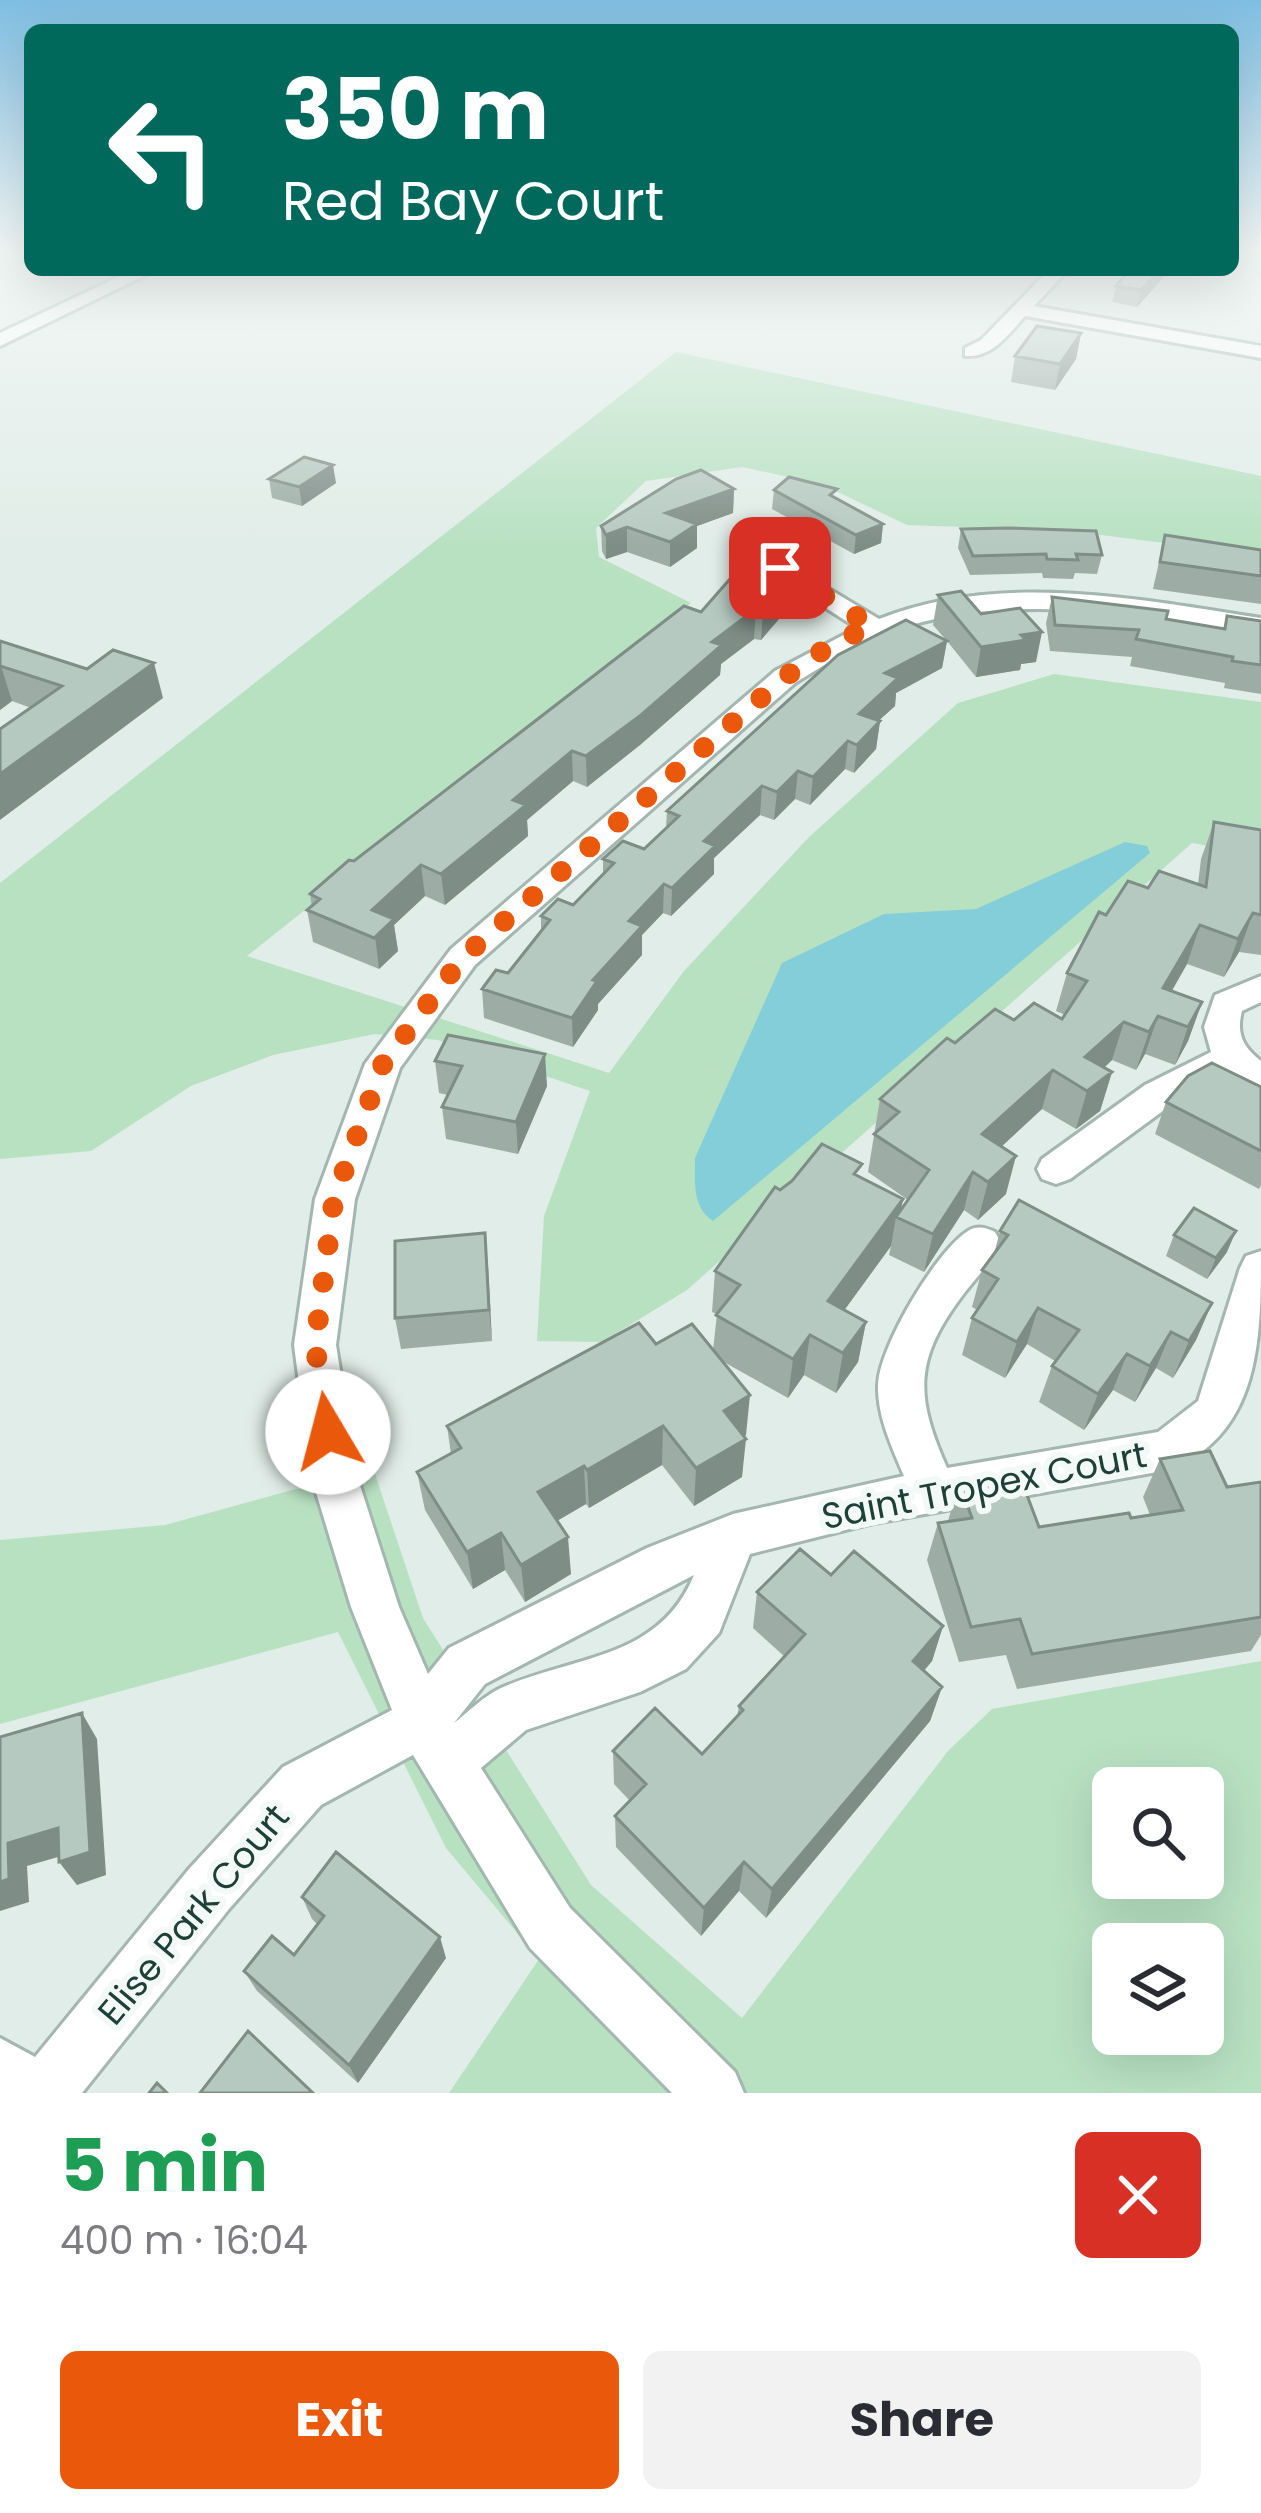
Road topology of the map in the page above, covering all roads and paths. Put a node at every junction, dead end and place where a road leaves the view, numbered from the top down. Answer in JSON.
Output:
{"nodes":[{"id":1,"x":749,"y":548,"type":"dead end"},
{"id":2,"x":872,"y":626,"type":"junction"},
{"id":3,"x":1261,"y":626,"type":"edge"},
{"id":4,"x":1261,"y":988,"type":"edge"},
{"id":5,"x":1246,"y":1068,"type":"edge"},
{"id":6,"x":1056,"y":1169,"type":"dead end"},
{"id":7,"x":981,"y":1243,"type":"dead end"},
{"id":8,"x":1261,"y":1268,"type":"edge"},
{"id":9,"x":934,"y":1492,"type":"junction"},
{"id":10,"x":733,"y":1536,"type":"junction"},
{"id":11,"x":435,"y":1742,"type":"junction"},
{"id":12,"x":0,"y":2068,"type":"edge"},
{"id":13,"x":40,"y":2093,"type":"edge"},
{"id":14,"x":714,"y":2093,"type":"edge"}],
"edges":[{"from":1,"to":2,"type":"street"},
{"from":2,"to":3,"type":"street"},
{"from":2,"to":11,"type":"street"},
{"from":4,"to":5,"type":"street"},
{"from":5,"to":6,"type":"street"},
{"from":7,"to":9,"type":"street"},
{"from":8,"to":9,"type":"street","name":"Saint Tropex Court"},
{"from":9,"to":10,"type":"street","name":"Saint Tropex Court"},
{"from":10,"to":11,"type":"street","name":"Saint Tropex Court"},
{"from":10,"to":11,"type":"street"},
{"from":11,"to":13,"type":"street","name":"Elise Park Court"},
{"from":11,"to":14,"type":"street"},
{"from":12,"to":13,"type":"street","name":"Elise Park Court"}]}
